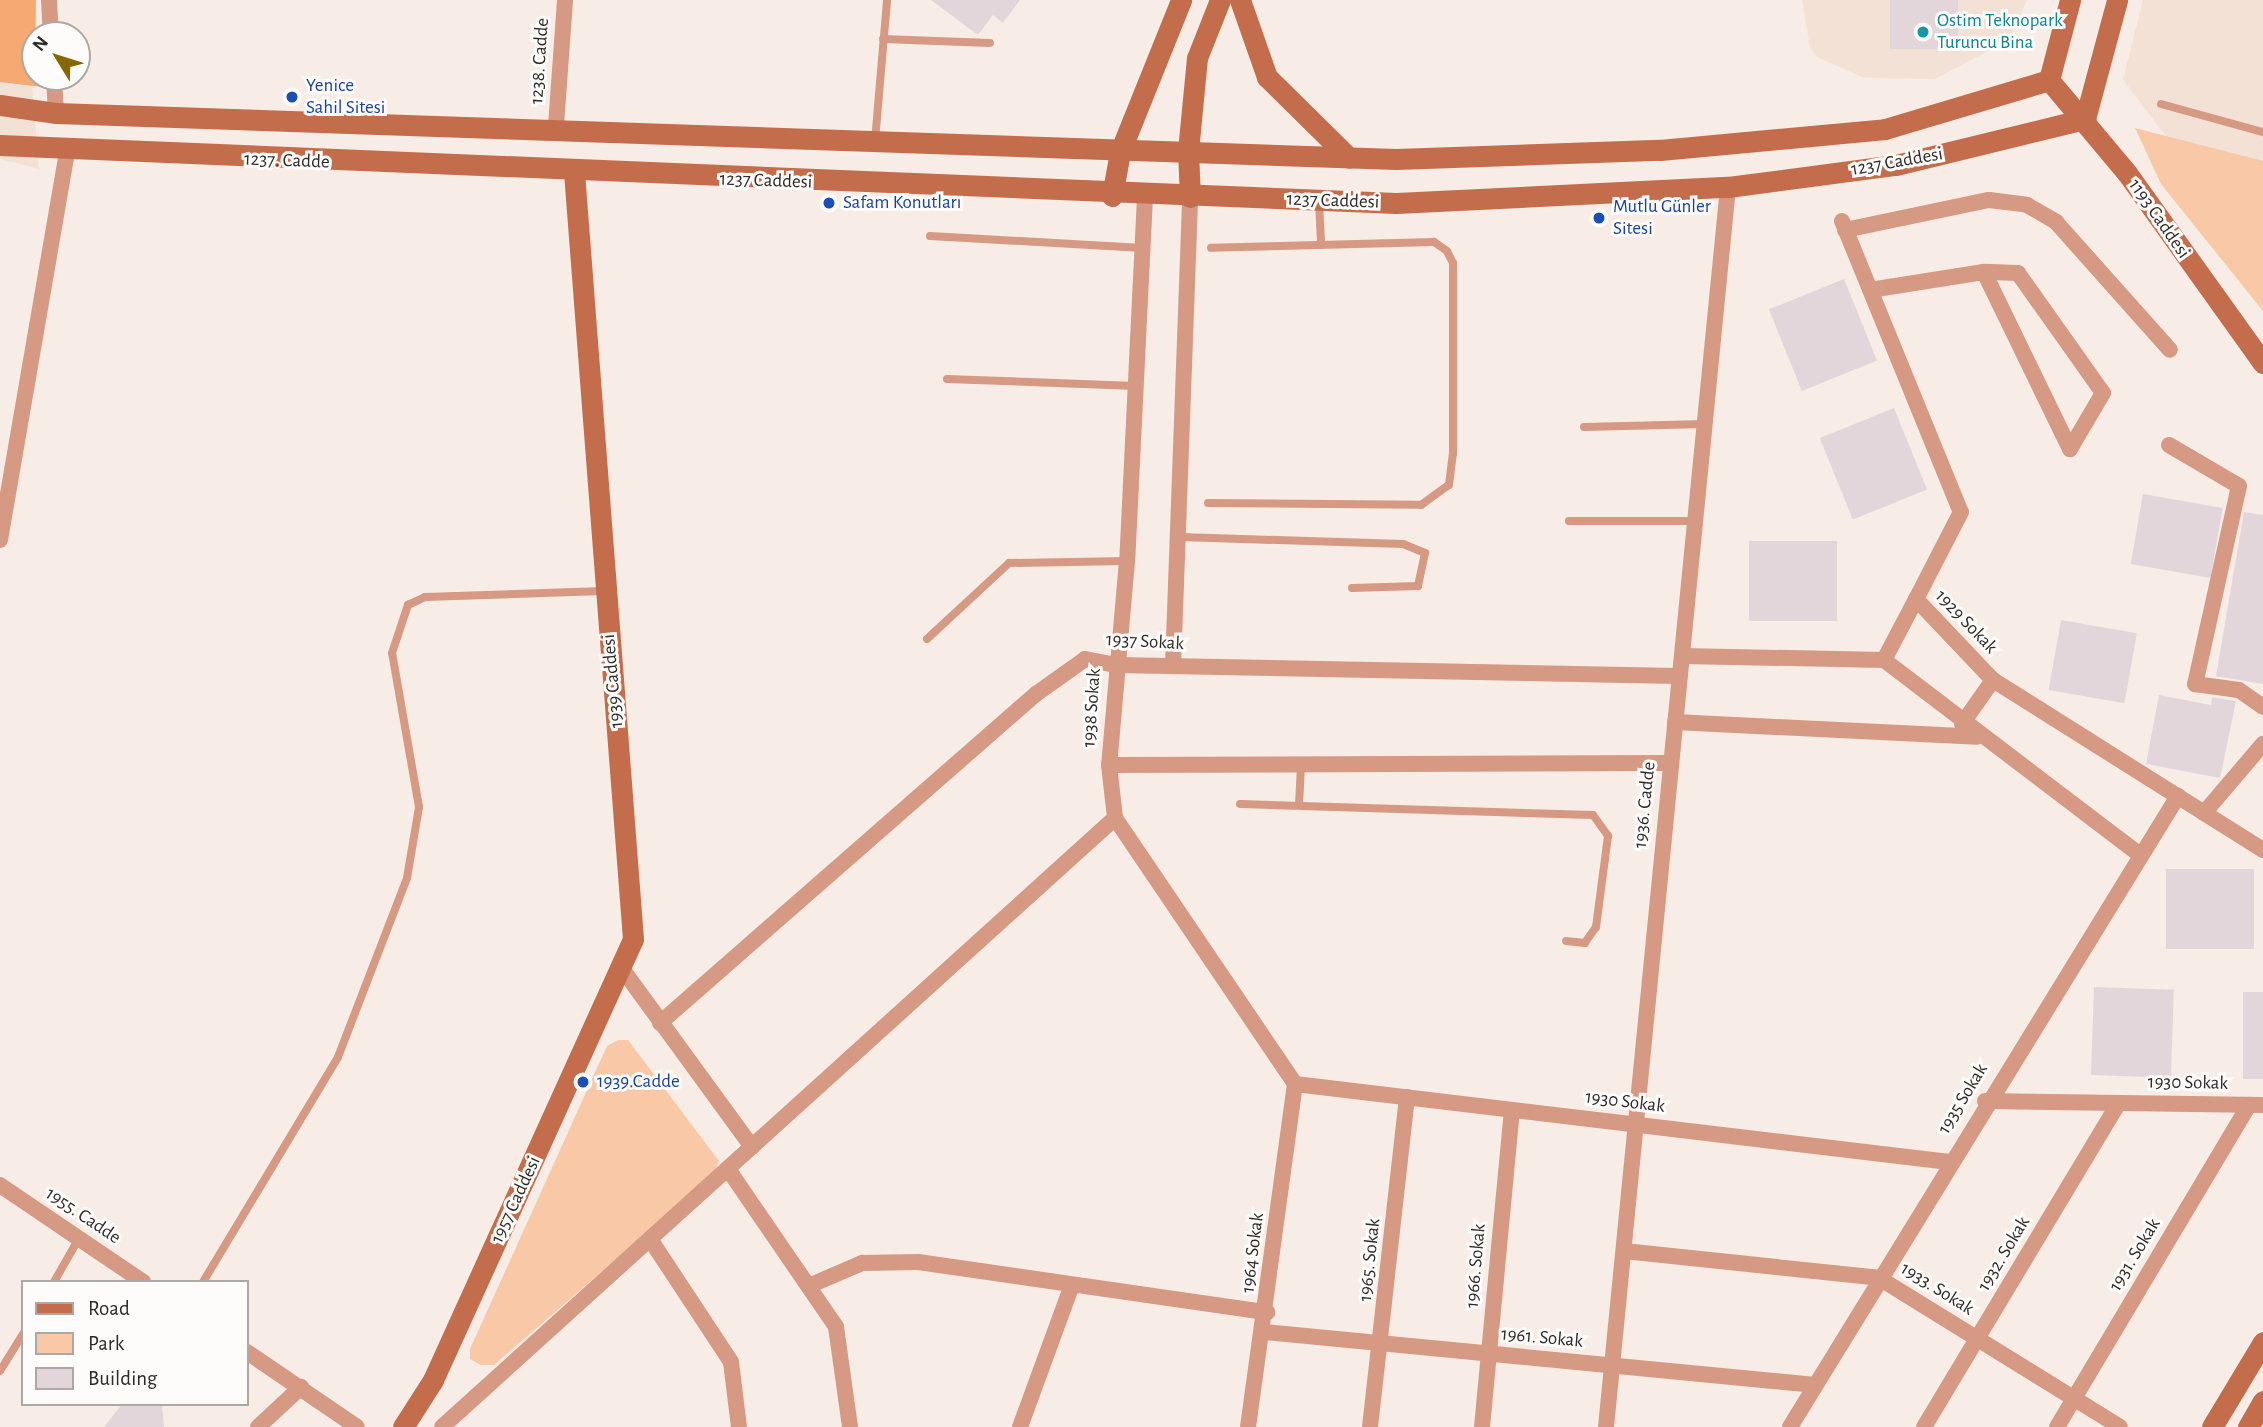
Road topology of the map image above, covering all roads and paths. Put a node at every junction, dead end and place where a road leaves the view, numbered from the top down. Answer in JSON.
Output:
{"nodes":[{"id":1,"x":49,"y":0,"type":"edge"},
{"id":2,"x":565,"y":0,"type":"edge"},
{"id":3,"x":887,"y":0,"type":"edge"},
{"id":4,"x":1181,"y":0,"type":"edge"},
{"id":5,"x":1220,"y":0,"type":"edge"},
{"id":6,"x":1240,"y":0,"type":"edge"},
{"id":7,"x":2070,"y":0,"type":"edge"},
{"id":8,"x":2117,"y":0,"type":"edge"},
{"id":9,"x":50,"y":21,"type":"edge"},
{"id":10,"x":883,"y":39,"type":"junction"},
{"id":11,"x":990,"y":43,"type":"dead end"},
{"id":12,"x":2049,"y":80,"type":"junction"},
{"id":13,"x":55,"y":91,"type":"edge"},
{"id":14,"x":2161,"y":104,"type":"dead end"},
{"id":15,"x":0,"y":105,"type":"edge"},
{"id":16,"x":56,"y":113,"type":"junction"},
{"id":17,"x":2085,"y":119,"type":"junction"},
{"id":18,"x":556,"y":126,"type":"junction"},
{"id":19,"x":2263,"y":132,"type":"edge"},
{"id":20,"x":875,"y":141,"type":"junction"},
{"id":21,"x":0,"y":145,"type":"edge"},
{"id":22,"x":1188,"y":151,"type":"junction"},
{"id":23,"x":67,"y":152,"type":"junction"},
{"id":24,"x":1120,"y":152,"type":"junction"},
{"id":25,"x":1349,"y":158,"type":"junction"},
{"id":26,"x":574,"y":172,"type":"junction"},
{"id":27,"x":1728,"y":187,"type":"junction"},
{"id":28,"x":1112,"y":195,"type":"junction"},
{"id":29,"x":1145,"y":197,"type":"junction"},
{"id":30,"x":1190,"y":197,"type":"junction"},
{"id":31,"x":1319,"y":201,"type":"junction"},
{"id":32,"x":930,"y":236,"type":"dead end"},
{"id":33,"x":1321,"y":242,"type":"junction"},
{"id":34,"x":1211,"y":247,"type":"dead end"},
{"id":35,"x":1143,"y":248,"type":"junction"},
{"id":36,"x":1984,"y":272,"type":"junction"},
{"id":37,"x":1870,"y":290,"type":"junction"},
{"id":38,"x":2171,"y":350,"type":"dead end"},
{"id":39,"x":2263,"y":363,"type":"edge"},
{"id":40,"x":947,"y":379,"type":"dead end"},
{"id":41,"x":1136,"y":386,"type":"junction"},
{"id":42,"x":1705,"y":424,"type":"junction"},
{"id":43,"x":1584,"y":428,"type":"dead end"},
{"id":44,"x":2169,"y":444,"type":"dead end"},
{"id":45,"x":1208,"y":503,"type":"dead end"},
{"id":46,"x":1569,"y":521,"type":"dead end"},
{"id":47,"x":1695,"y":521,"type":"junction"},
{"id":48,"x":1180,"y":537,"type":"junction"},
{"id":49,"x":0,"y":540,"type":"edge"},
{"id":50,"x":1127,"y":561,"type":"junction"},
{"id":51,"x":1352,"y":588,"type":"dead end"},
{"id":52,"x":606,"y":591,"type":"junction"},
{"id":53,"x":1916,"y":599,"type":"junction"},
{"id":54,"x":927,"y":639,"type":"dead end"},
{"id":55,"x":1682,"y":656,"type":"junction"},
{"id":56,"x":1884,"y":660,"type":"junction"},
{"id":57,"x":1116,"y":665,"type":"junction"},
{"id":58,"x":1172,"y":666,"type":"junction"},
{"id":59,"x":1678,"y":676,"type":"junction"},
{"id":60,"x":1993,"y":680,"type":"junction"},
{"id":61,"x":2263,"y":707,"type":"edge"},
{"id":62,"x":1675,"y":722,"type":"junction"},
{"id":63,"x":1962,"y":724,"type":"junction"},
{"id":64,"x":1977,"y":737,"type":"junction"},
{"id":65,"x":2263,"y":744,"type":"edge"},
{"id":66,"x":1669,"y":763,"type":"junction"},
{"id":67,"x":1109,"y":765,"type":"junction"},
{"id":68,"x":1301,"y":765,"type":"junction"},
{"id":69,"x":2178,"y":796,"type":"junction"},
{"id":70,"x":1240,"y":804,"type":"dead end"},
{"id":71,"x":1298,"y":805,"type":"junction"},
{"id":72,"x":2204,"y":813,"type":"junction"},
{"id":73,"x":1115,"y":818,"type":"junction"},
{"id":74,"x":2263,"y":850,"type":"edge"},
{"id":75,"x":2141,"y":856,"type":"junction"},
{"id":76,"x":1566,"y":941,"type":"dead end"},
{"id":77,"x":623,"y":970,"type":"junction"},
{"id":78,"x":660,"y":1023,"type":"junction"},
{"id":79,"x":1295,"y":1084,"type":"junction"},
{"id":80,"x":1407,"y":1097,"type":"junction"},
{"id":81,"x":1985,"y":1101,"type":"junction"},
{"id":82,"x":2119,"y":1103,"type":"junction"},
{"id":83,"x":2256,"y":1105,"type":"edge"},
{"id":84,"x":1512,"y":1110,"type":"junction"},
{"id":85,"x":1636,"y":1125,"type":"junction"},
{"id":86,"x":752,"y":1147,"type":"junction"},
{"id":87,"x":1949,"y":1162,"type":"junction"},
{"id":88,"x":728,"y":1168,"type":"junction"},
{"id":89,"x":0,"y":1185,"type":"edge"},
{"id":90,"x":79,"y":1238,"type":"junction"},
{"id":91,"x":650,"y":1239,"type":"junction"},
{"id":92,"x":1624,"y":1251,"type":"junction"},
{"id":93,"x":1879,"y":1278,"type":"junction"},
{"id":94,"x":55,"y":1280,"type":"edge"},
{"id":95,"x":140,"y":1280,"type":"edge"},
{"id":96,"x":204,"y":1280,"type":"edge"},
{"id":97,"x":811,"y":1285,"type":"junction"},
{"id":98,"x":1071,"y":1288,"type":"junction"},
{"id":99,"x":1267,"y":1312,"type":"junction"},
{"id":100,"x":1265,"y":1332,"type":"junction"},
{"id":101,"x":21,"y":1337,"type":"edge"},
{"id":102,"x":1977,"y":1339,"type":"junction"},
{"id":103,"x":2263,"y":1342,"type":"edge"},
{"id":104,"x":1382,"y":1344,"type":"junction"},
{"id":105,"x":248,"y":1353,"type":"edge"},
{"id":106,"x":1489,"y":1354,"type":"junction"},
{"id":107,"x":1612,"y":1366,"type":"junction"},
{"id":108,"x":0,"y":1371,"type":"edge"},
{"id":109,"x":1815,"y":1385,"type":"junction"},
{"id":110,"x":300,"y":1387,"type":"junction"},
{"id":111,"x":2074,"y":1399,"type":"junction"},
{"id":112,"x":2263,"y":1401,"type":"edge"},
{"id":113,"x":258,"y":1427,"type":"edge"},
{"id":114,"x":357,"y":1427,"type":"edge"},
{"id":115,"x":404,"y":1427,"type":"edge"},
{"id":116,"x":442,"y":1427,"type":"edge"},
{"id":117,"x":739,"y":1427,"type":"edge"},
{"id":118,"x":850,"y":1427,"type":"edge"},
{"id":119,"x":1020,"y":1427,"type":"edge"},
{"id":120,"x":1248,"y":1427,"type":"edge"},
{"id":121,"x":1370,"y":1427,"type":"edge"},
{"id":122,"x":1482,"y":1427,"type":"edge"},
{"id":123,"x":1606,"y":1427,"type":"edge"},
{"id":124,"x":1790,"y":1427,"type":"edge"},
{"id":125,"x":1924,"y":1427,"type":"edge"},
{"id":126,"x":2057,"y":1427,"type":"edge"},
{"id":127,"x":2120,"y":1427,"type":"edge"},
{"id":128,"x":2211,"y":1427,"type":"edge"},
{"id":129,"x":2248,"y":1427,"type":"edge"}],
"edges":[{"from":1,"to":9,"type":"street"},
{"from":2,"to":18,"type":"street","name":"1238. Cadde"},
{"from":3,"to":10,"type":"lane"},
{"from":4,"to":24,"type":"street"},
{"from":5,"to":22,"type":"street"},
{"from":6,"to":25,"type":"street"},
{"from":7,"to":12,"type":"street"},
{"from":8,"to":17,"type":"street"},
{"from":10,"to":11,"type":"lane"},
{"from":10,"to":20,"type":"lane"},
{"from":12,"to":17,"type":"street","name":"1193 Caddesi"},
{"from":12,"to":25,"type":"street","name":"1237 Caddesi"},
{"from":13,"to":16,"type":"street"},
{"from":14,"to":19,"type":"lane"},
{"from":15,"to":16,"type":"street"},
{"from":16,"to":18,"type":"street"},
{"from":17,"to":27,"type":"street","name":"1237 Caddesi"},
{"from":17,"to":39,"type":"street","name":"1193 Caddesi"},
{"from":18,"to":20,"type":"street","name":"1237 Caddesi"},
{"from":20,"to":24,"type":"street","name":"1237 Caddesi"},
{"from":21,"to":23,"type":"street","name":"1237. Cadde"},
{"from":22,"to":24,"type":"street","name":"1237 Caddesi"},
{"from":22,"to":25,"type":"street","name":"1237 Caddesi"},
{"from":22,"to":30,"type":"street"},
{"from":23,"to":26,"type":"street","name":"1237. Cadde"},
{"from":23,"to":49,"type":"street"},
{"from":24,"to":28,"type":"street"},
{"from":26,"to":28,"type":"street","name":"1237 Caddesi"},
{"from":26,"to":52,"type":"street","name":"1939 Caddesi"},
{"from":27,"to":31,"type":"street","name":"1237 Caddesi"},
{"from":27,"to":42,"type":"street","name":"1936. Cadde"},
{"from":28,"to":29,"type":"street","name":"1237 Caddesi"},
{"from":29,"to":30,"type":"street","name":"1237 Caddesi"},
{"from":29,"to":35,"type":"street","name":"1938 Sokak"},
{"from":30,"to":31,"type":"street","name":"1237 Caddesi"},
{"from":30,"to":48,"type":"street"},
{"from":31,"to":33,"type":"lane"},
{"from":32,"to":35,"type":"lane"},
{"from":33,"to":34,"type":"lane"},
{"from":33,"to":45,"type":"lane"},
{"from":35,"to":41,"type":"street","name":"1938 Sokak"},
{"from":36,"to":36,"type":"street"},
{"from":36,"to":37,"type":"street"},
{"from":37,"to":38,"type":"street","name":"1929 Sokak"},
{"from":37,"to":53,"type":"street","name":"1929 Sokak"},
{"from":40,"to":41,"type":"lane"},
{"from":41,"to":50,"type":"street","name":"1938 Sokak"},
{"from":42,"to":43,"type":"lane"},
{"from":42,"to":47,"type":"street","name":"1936. Cadde"},
{"from":44,"to":61,"type":"street"},
{"from":46,"to":47,"type":"lane"},
{"from":47,"to":55,"type":"street","name":"1936. Cadde"},
{"from":48,"to":51,"type":"lane"},
{"from":48,"to":58,"type":"street"},
{"from":50,"to":54,"type":"lane"},
{"from":50,"to":57,"type":"street","name":"1938 Sokak"},
{"from":52,"to":77,"type":"street","name":"1939 Caddesi"},
{"from":52,"to":96,"type":"lane"},
{"from":53,"to":56,"type":"street"},
{"from":53,"to":60,"type":"street","name":"1929 Sokak"},
{"from":55,"to":56,"type":"street"},
{"from":55,"to":59,"type":"street","name":"1936. Cadde"},
{"from":56,"to":63,"type":"street"},
{"from":57,"to":58,"type":"street","name":"1937 Sokak"},
{"from":57,"to":67,"type":"street","name":"1938 Sokak"},
{"from":57,"to":78,"type":"street","name":"1937 Sokak"},
{"from":58,"to":59,"type":"street","name":"1937 Sokak"},
{"from":59,"to":62,"type":"street","name":"1936. Cadde"},
{"from":60,"to":63,"type":"street"},
{"from":60,"to":69,"type":"street","name":"1929 Sokak"},
{"from":62,"to":64,"type":"street"},
{"from":62,"to":66,"type":"street","name":"1936. Cadde"},
{"from":63,"to":64,"type":"street"},
{"from":64,"to":75,"type":"street"},
{"from":65,"to":72,"type":"street"},
{"from":66,"to":68,"type":"street"},
{"from":66,"to":85,"type":"street","name":"1936. Cadde"},
{"from":67,"to":68,"type":"street"},
{"from":67,"to":73,"type":"street","name":"1938 Sokak"},
{"from":68,"to":71,"type":"lane"},
{"from":69,"to":72,"type":"street","name":"1929 Sokak"},
{"from":69,"to":75,"type":"street","name":"1935 Sokak"},
{"from":70,"to":71,"type":"lane"},
{"from":71,"to":76,"type":"lane"},
{"from":72,"to":74,"type":"street","name":"1929 Sokak"},
{"from":73,"to":79,"type":"street","name":"1938 Sokak"},
{"from":73,"to":86,"type":"street"},
{"from":75,"to":81,"type":"street","name":"1935 Sokak"},
{"from":77,"to":78,"type":"street"},
{"from":77,"to":115,"type":"street","name":"1957 Caddesi"},
{"from":78,"to":86,"type":"street"},
{"from":79,"to":80,"type":"street","name":"1930 Sokak"},
{"from":79,"to":99,"type":"street","name":"1964 Sokak"},
{"from":80,"to":84,"type":"street","name":"1930 Sokak"},
{"from":80,"to":104,"type":"street","name":"1965. Sokak"},
{"from":81,"to":82,"type":"street","name":"1930 Sokak"},
{"from":81,"to":87,"type":"street","name":"1935 Sokak"},
{"from":82,"to":83,"type":"street","name":"1930 Sokak"},
{"from":82,"to":102,"type":"street","name":"1932. Sokak"},
{"from":83,"to":111,"type":"street","name":"1931. Sokak"},
{"from":84,"to":85,"type":"street","name":"1930 Sokak"},
{"from":84,"to":106,"type":"street","name":"1966. Sokak"},
{"from":85,"to":87,"type":"street","name":"1930 Sokak"},
{"from":85,"to":92,"type":"street","name":"1936. Cadde"},
{"from":86,"to":88,"type":"street"},
{"from":87,"to":93,"type":"street","name":"1935 Sokak"},
{"from":88,"to":91,"type":"street"},
{"from":88,"to":97,"type":"street"},
{"from":89,"to":90,"type":"street","name":"1955. Cadde"},
{"from":90,"to":94,"type":"lane"},
{"from":90,"to":95,"type":"street","name":"1955. Cadde"},
{"from":91,"to":116,"type":"street"},
{"from":91,"to":117,"type":"street"},
{"from":92,"to":93,"type":"street","name":"1933. Sokak"},
{"from":92,"to":107,"type":"street","name":"1936. Cadde"},
{"from":93,"to":102,"type":"street","name":"1933. Sokak"},
{"from":93,"to":109,"type":"street","name":"1935 Sokak"},
{"from":97,"to":98,"type":"street"},
{"from":97,"to":118,"type":"street"},
{"from":98,"to":99,"type":"street"},
{"from":98,"to":119,"type":"street"},
{"from":99,"to":100,"type":"street","name":"1964 Sokak"},
{"from":100,"to":104,"type":"street","name":"1961. Sokak"},
{"from":100,"to":120,"type":"street","name":"1964 Sokak"},
{"from":101,"to":108,"type":"lane"},
{"from":102,"to":111,"type":"street","name":"1933. Sokak"},
{"from":102,"to":125,"type":"street","name":"1932. Sokak"},
{"from":103,"to":128,"type":"street"},
{"from":104,"to":106,"type":"street","name":"1961. Sokak"},
{"from":104,"to":121,"type":"street","name":"1965. Sokak"},
{"from":105,"to":110,"type":"street"},
{"from":106,"to":107,"type":"street","name":"1961. Sokak"},
{"from":106,"to":122,"type":"street","name":"1966. Sokak"},
{"from":107,"to":109,"type":"street","name":"1961. Sokak"},
{"from":107,"to":123,"type":"street","name":"1936. Cadde"},
{"from":109,"to":124,"type":"street","name":"1935 Sokak"},
{"from":110,"to":113,"type":"street"},
{"from":110,"to":114,"type":"street"},
{"from":111,"to":126,"type":"street","name":"1931. Sokak"},
{"from":111,"to":127,"type":"street","name":"1933. Sokak"},
{"from":112,"to":129,"type":"street"}]}
